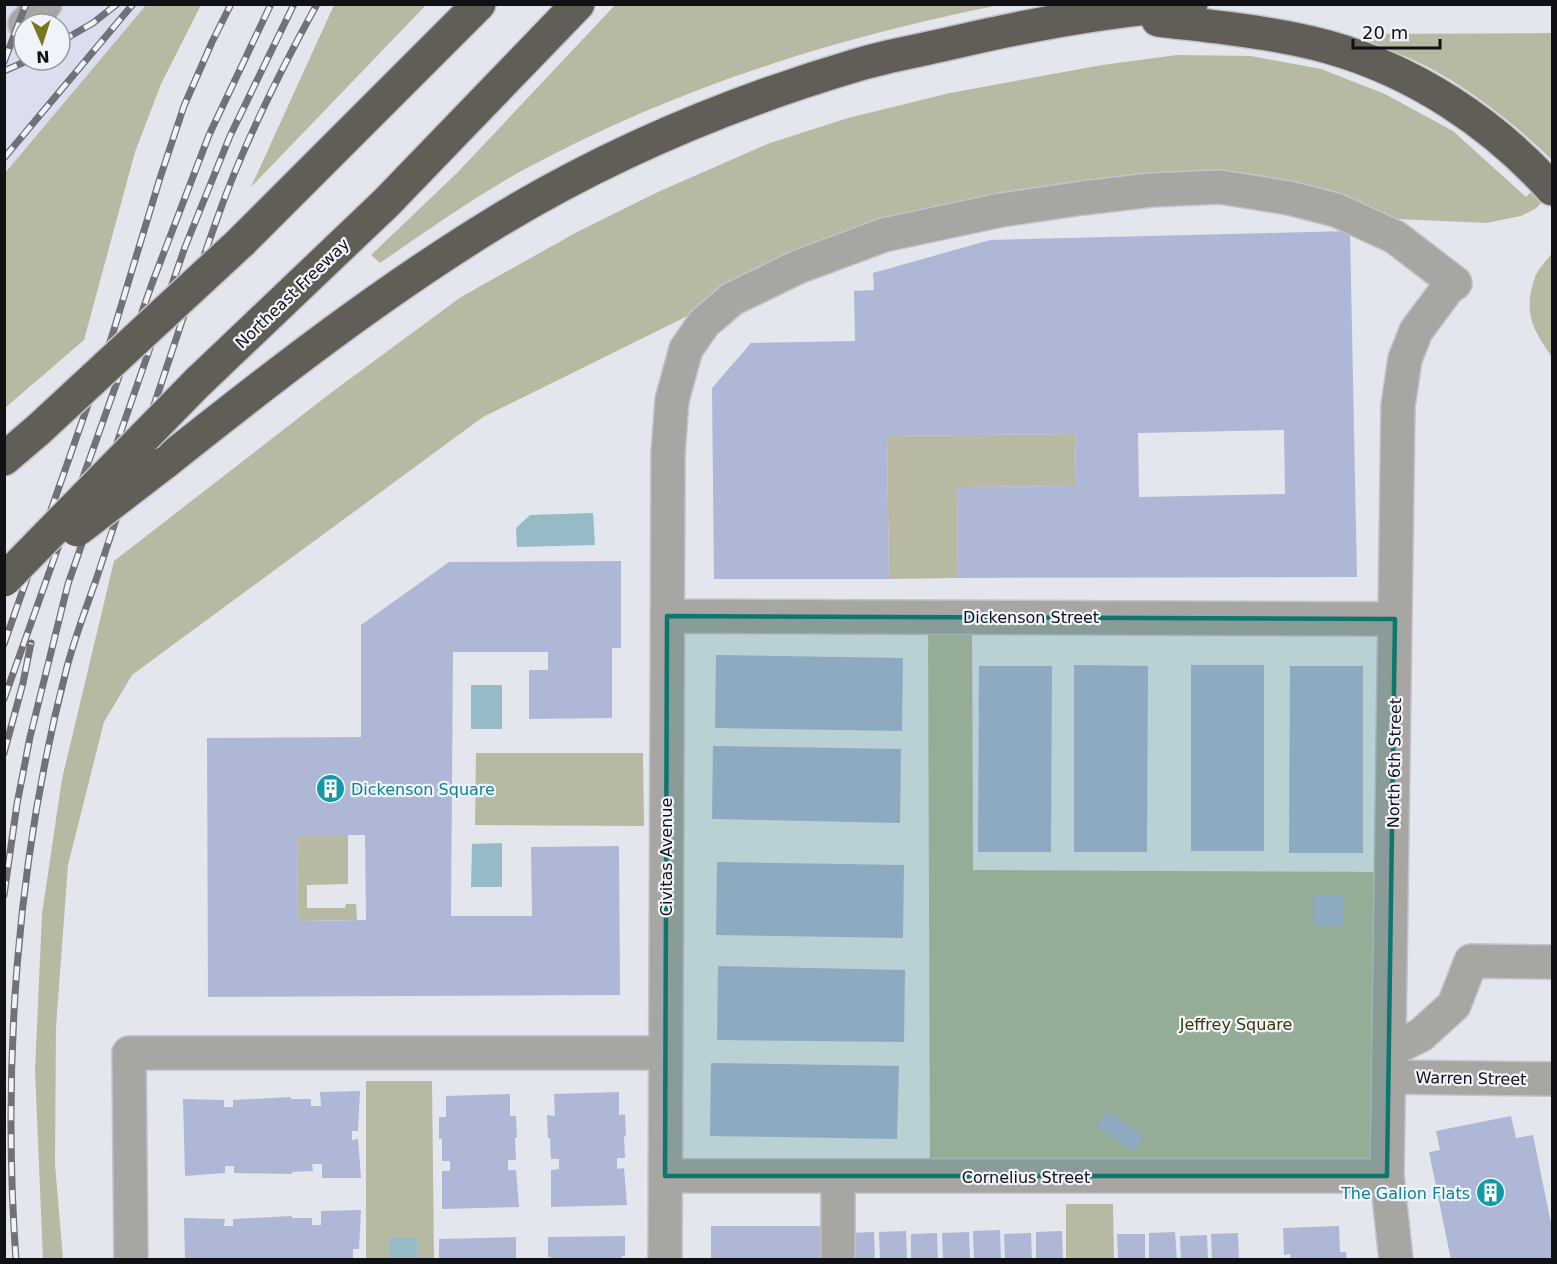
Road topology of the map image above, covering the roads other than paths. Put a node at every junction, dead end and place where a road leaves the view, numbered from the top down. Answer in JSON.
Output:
{"nodes":[{"id":1,"x":479,"y":4,"type":"edge"},
{"id":2,"x":578,"y":4,"type":"edge"},
{"id":3,"x":1191,"y":4,"type":"edge"},
{"id":4,"x":1105,"y":15,"type":"junction"},
{"id":5,"x":1552,"y":189,"type":"edge"},
{"id":6,"x":1455,"y":283,"type":"joint"},
{"id":7,"x":4,"y":459,"type":"edge"},
{"id":8,"x":4,"y":580,"type":"edge"},
{"id":9,"x":4,"y":586,"type":"edge"},
{"id":10,"x":668,"y":615,"type":"junction"},
{"id":11,"x":1395,"y":619,"type":"junction"},
{"id":12,"x":1552,"y":962,"type":"edge"},
{"id":13,"x":665,"y":1053,"type":"junction"},
{"id":14,"x":1389,"y":1064,"type":"junction"},
{"id":15,"x":1552,"y":1079,"type":"edge"},
{"id":16,"x":665,"y":1176,"type":"junction"},
{"id":17,"x":1387,"y":1176,"type":"junction"},
{"id":18,"x":838,"y":1177,"type":"junction"},
{"id":19,"x":131,"y":1260,"type":"edge"},
{"id":20,"x":665,"y":1260,"type":"edge"},
{"id":21,"x":838,"y":1260,"type":"edge"},
{"id":22,"x":1396,"y":1260,"type":"edge"}],
"edges":[{"from":1,"to":7,"type":"highway","bridge":true},
{"from":2,"to":8,"type":"highway","name":"Northeast Freeway","bridge":true},
{"from":3,"to":4,"type":"highway"},
{"from":4,"to":5,"type":"highway"},
{"from":4,"to":9,"type":"highway","bridge":true},
{"from":6,"to":10,"type":"street","name":"Civitas Avenue"},
{"from":6,"to":11,"type":"street","name":"North 6th Street"},
{"from":10,"to":11,"type":"street","name":"Dickenson Street"},
{"from":10,"to":13,"type":"street","name":"Civitas Avenue"},
{"from":11,"to":14,"type":"street","name":"North 6th Street"},
{"from":12,"to":14,"type":"street"},
{"from":13,"to":16,"type":"street","name":"Civitas Avenue"},
{"from":13,"to":19,"type":"street"},
{"from":14,"to":15,"type":"street","name":"Warren Street"},
{"from":14,"to":17,"type":"street","name":"North 6th Street"},
{"from":16,"to":18,"type":"street","name":"Cornelius Street"},
{"from":16,"to":20,"type":"street","name":"Civitas Avenue"},
{"from":17,"to":18,"type":"street","name":"Cornelius Street"},
{"from":17,"to":22,"type":"street","name":"North 6th Street"},
{"from":18,"to":21,"type":"street"}]}
